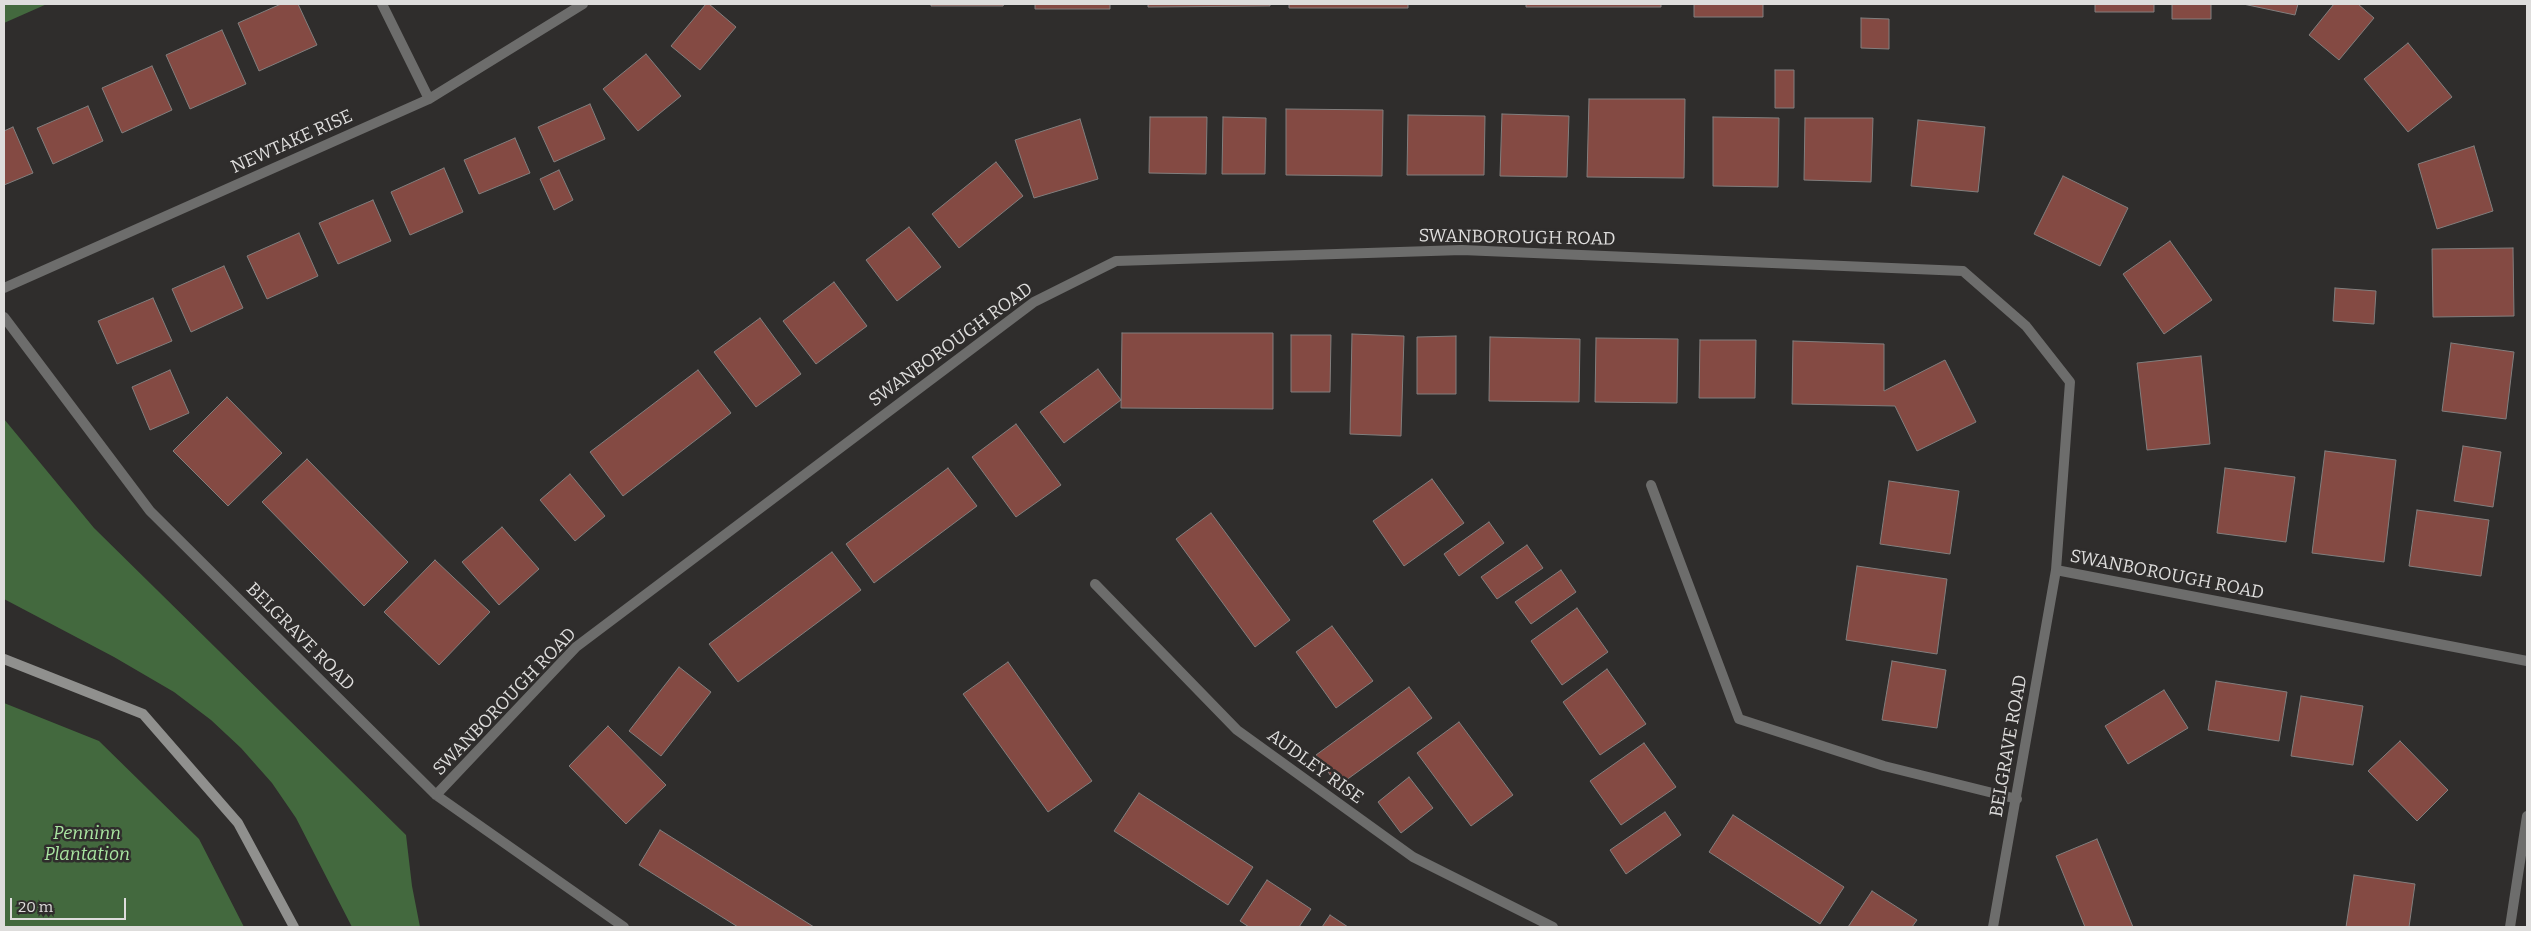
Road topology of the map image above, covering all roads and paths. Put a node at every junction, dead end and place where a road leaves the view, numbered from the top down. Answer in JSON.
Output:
{"nodes":[{"id":1,"x":382,"y":4,"type":"edge"},
{"id":2,"x":584,"y":4,"type":"edge"},
{"id":3,"x":429,"y":99,"type":"junction"},
{"id":4,"x":4,"y":288,"type":"edge"},
{"id":5,"x":4,"y":317,"type":"edge"},
{"id":6,"x":1651,"y":484,"type":"dead end"},
{"id":7,"x":2056,"y":570,"type":"junction"},
{"id":8,"x":1095,"y":584,"type":"dead end"},
{"id":9,"x":4,"y":659,"type":"edge"},
{"id":10,"x":2527,"y":661,"type":"edge"},
{"id":11,"x":436,"y":795,"type":"junction"},
{"id":12,"x":2017,"y":799,"type":"junction"},
{"id":13,"x":2527,"y":816,"type":"edge"},
{"id":14,"x":294,"y":927,"type":"edge"},
{"id":15,"x":624,"y":927,"type":"edge"},
{"id":16,"x":1553,"y":927,"type":"edge"},
{"id":17,"x":1993,"y":927,"type":"edge"},
{"id":18,"x":2510,"y":927,"type":"edge"}],
"edges":[{"from":1,"to":3,"type":"street"},
{"from":2,"to":3,"type":"street","name":"NEWTAKE RISE"},
{"from":3,"to":4,"type":"street","name":"NEWTAKE RISE"},
{"from":5,"to":11,"type":"street","name":"BELGRAVE ROAD"},
{"from":6,"to":12,"type":"street"},
{"from":7,"to":10,"type":"street","name":"SWANBOROUGH ROAD"},
{"from":7,"to":11,"type":"street","name":"SWANBOROUGH ROAD"},
{"from":7,"to":12,"type":"street","name":"BELGRAVE ROAD"},
{"from":8,"to":16,"type":"street","name":"AUDLEY RISE"},
{"from":9,"to":14,"type":"street"},
{"from":11,"to":15,"type":"street","name":"BELGRAVE ROAD"},
{"from":12,"to":17,"type":"street","name":"BELGRAVE ROAD"},
{"from":13,"to":18,"type":"street"}]}
